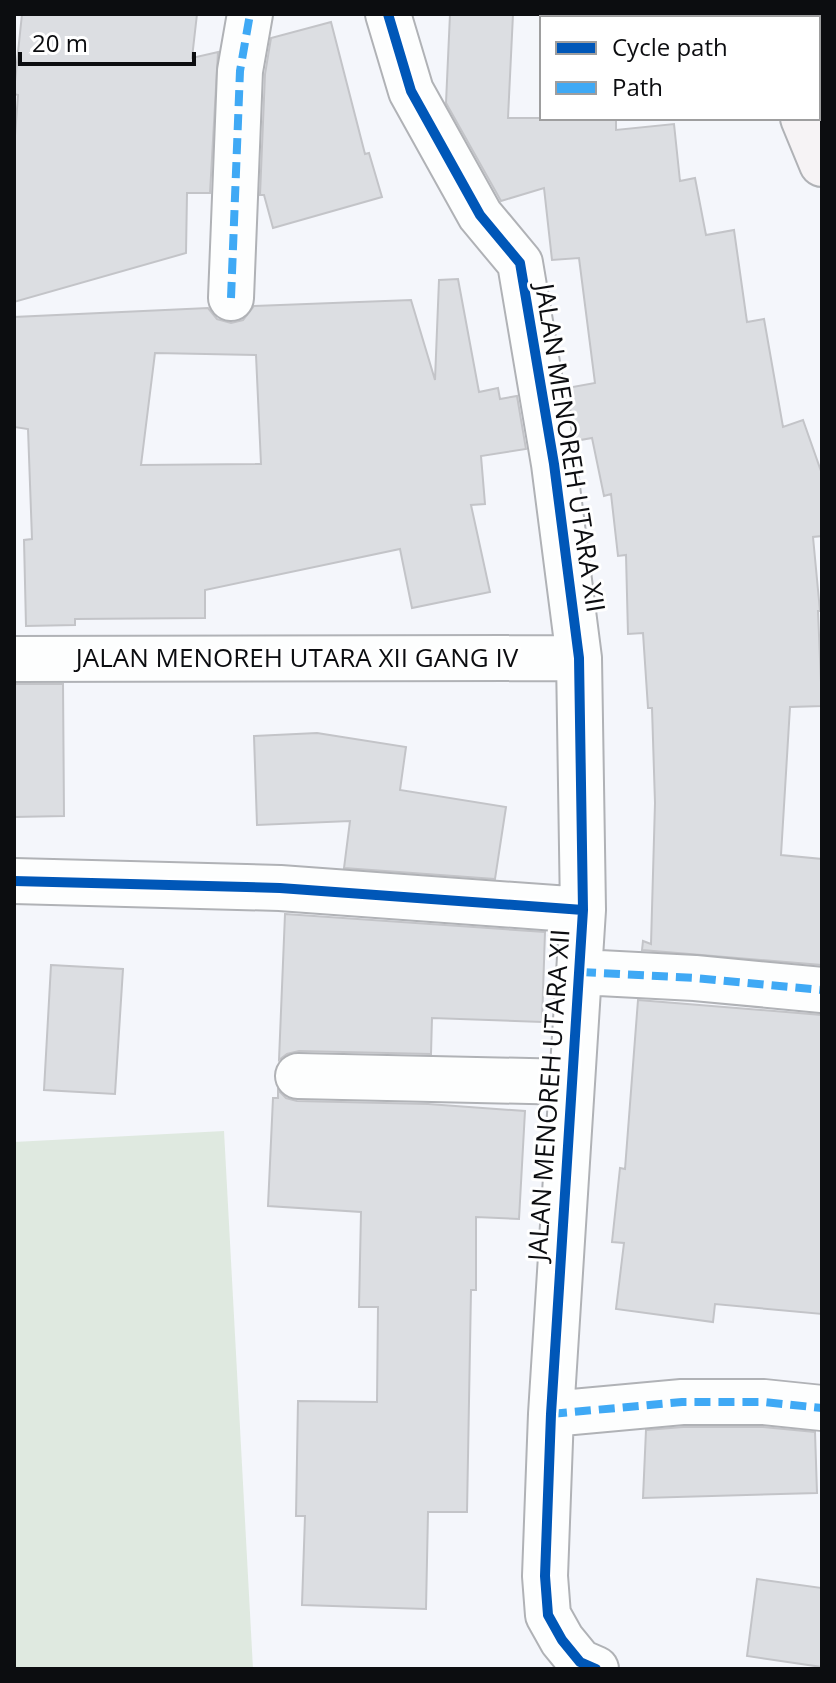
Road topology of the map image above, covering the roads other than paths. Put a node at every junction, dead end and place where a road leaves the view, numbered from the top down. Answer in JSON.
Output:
{"nodes":[{"id":1,"x":250,"y":14,"type":"edge"},
{"id":2,"x":388,"y":14,"type":"edge"},
{"id":3,"x":804,"y":120,"type":"edge"},
{"id":4,"x":822,"y":164,"type":"edge"},
{"id":5,"x":231,"y":298,"type":"dead end"},
{"id":6,"x":579,"y":658,"type":"junction"},
{"id":7,"x":14,"y":659,"type":"edge"},
{"id":8,"x":14,"y":881,"type":"edge"},
{"id":9,"x":583,"y":910,"type":"junction"},
{"id":10,"x":580,"y":972,"type":"junction"},
{"id":11,"x":822,"y":990,"type":"edge"},
{"id":12,"x":298,"y":1076,"type":"dead end"},
{"id":13,"x":572,"y":1082,"type":"junction"},
{"id":14,"x":822,"y":1408,"type":"edge"},
{"id":15,"x":551,"y":1414,"type":"junction"},
{"id":16,"x":596,"y":1669,"type":"edge"}],
"edges":[{"from":1,"to":5,"type":"street"},
{"from":2,"to":6,"type":"street","name":"JALAN MENOREH UTARA XII"},
{"from":3,"to":4,"type":"main road"},
{"from":6,"to":7,"type":"street","name":"JALAN MENOREH UTARA XII GANG IV"},
{"from":6,"to":9,"type":"street","name":"JALAN MENOREH UTARA XII"},
{"from":8,"to":9,"type":"street"},
{"from":9,"to":10,"type":"street","name":"JALAN MENOREH UTARA XII"},
{"from":10,"to":11,"type":"street"},
{"from":10,"to":13,"type":"street","name":"JALAN MENOREH UTARA XII"},
{"from":12,"to":13,"type":"street"},
{"from":13,"to":15,"type":"street","name":"JALAN MENOREH UTARA XII"},
{"from":14,"to":15,"type":"street"},
{"from":15,"to":16,"type":"street","name":"JALAN MENOREH UTARA XII"}]}
